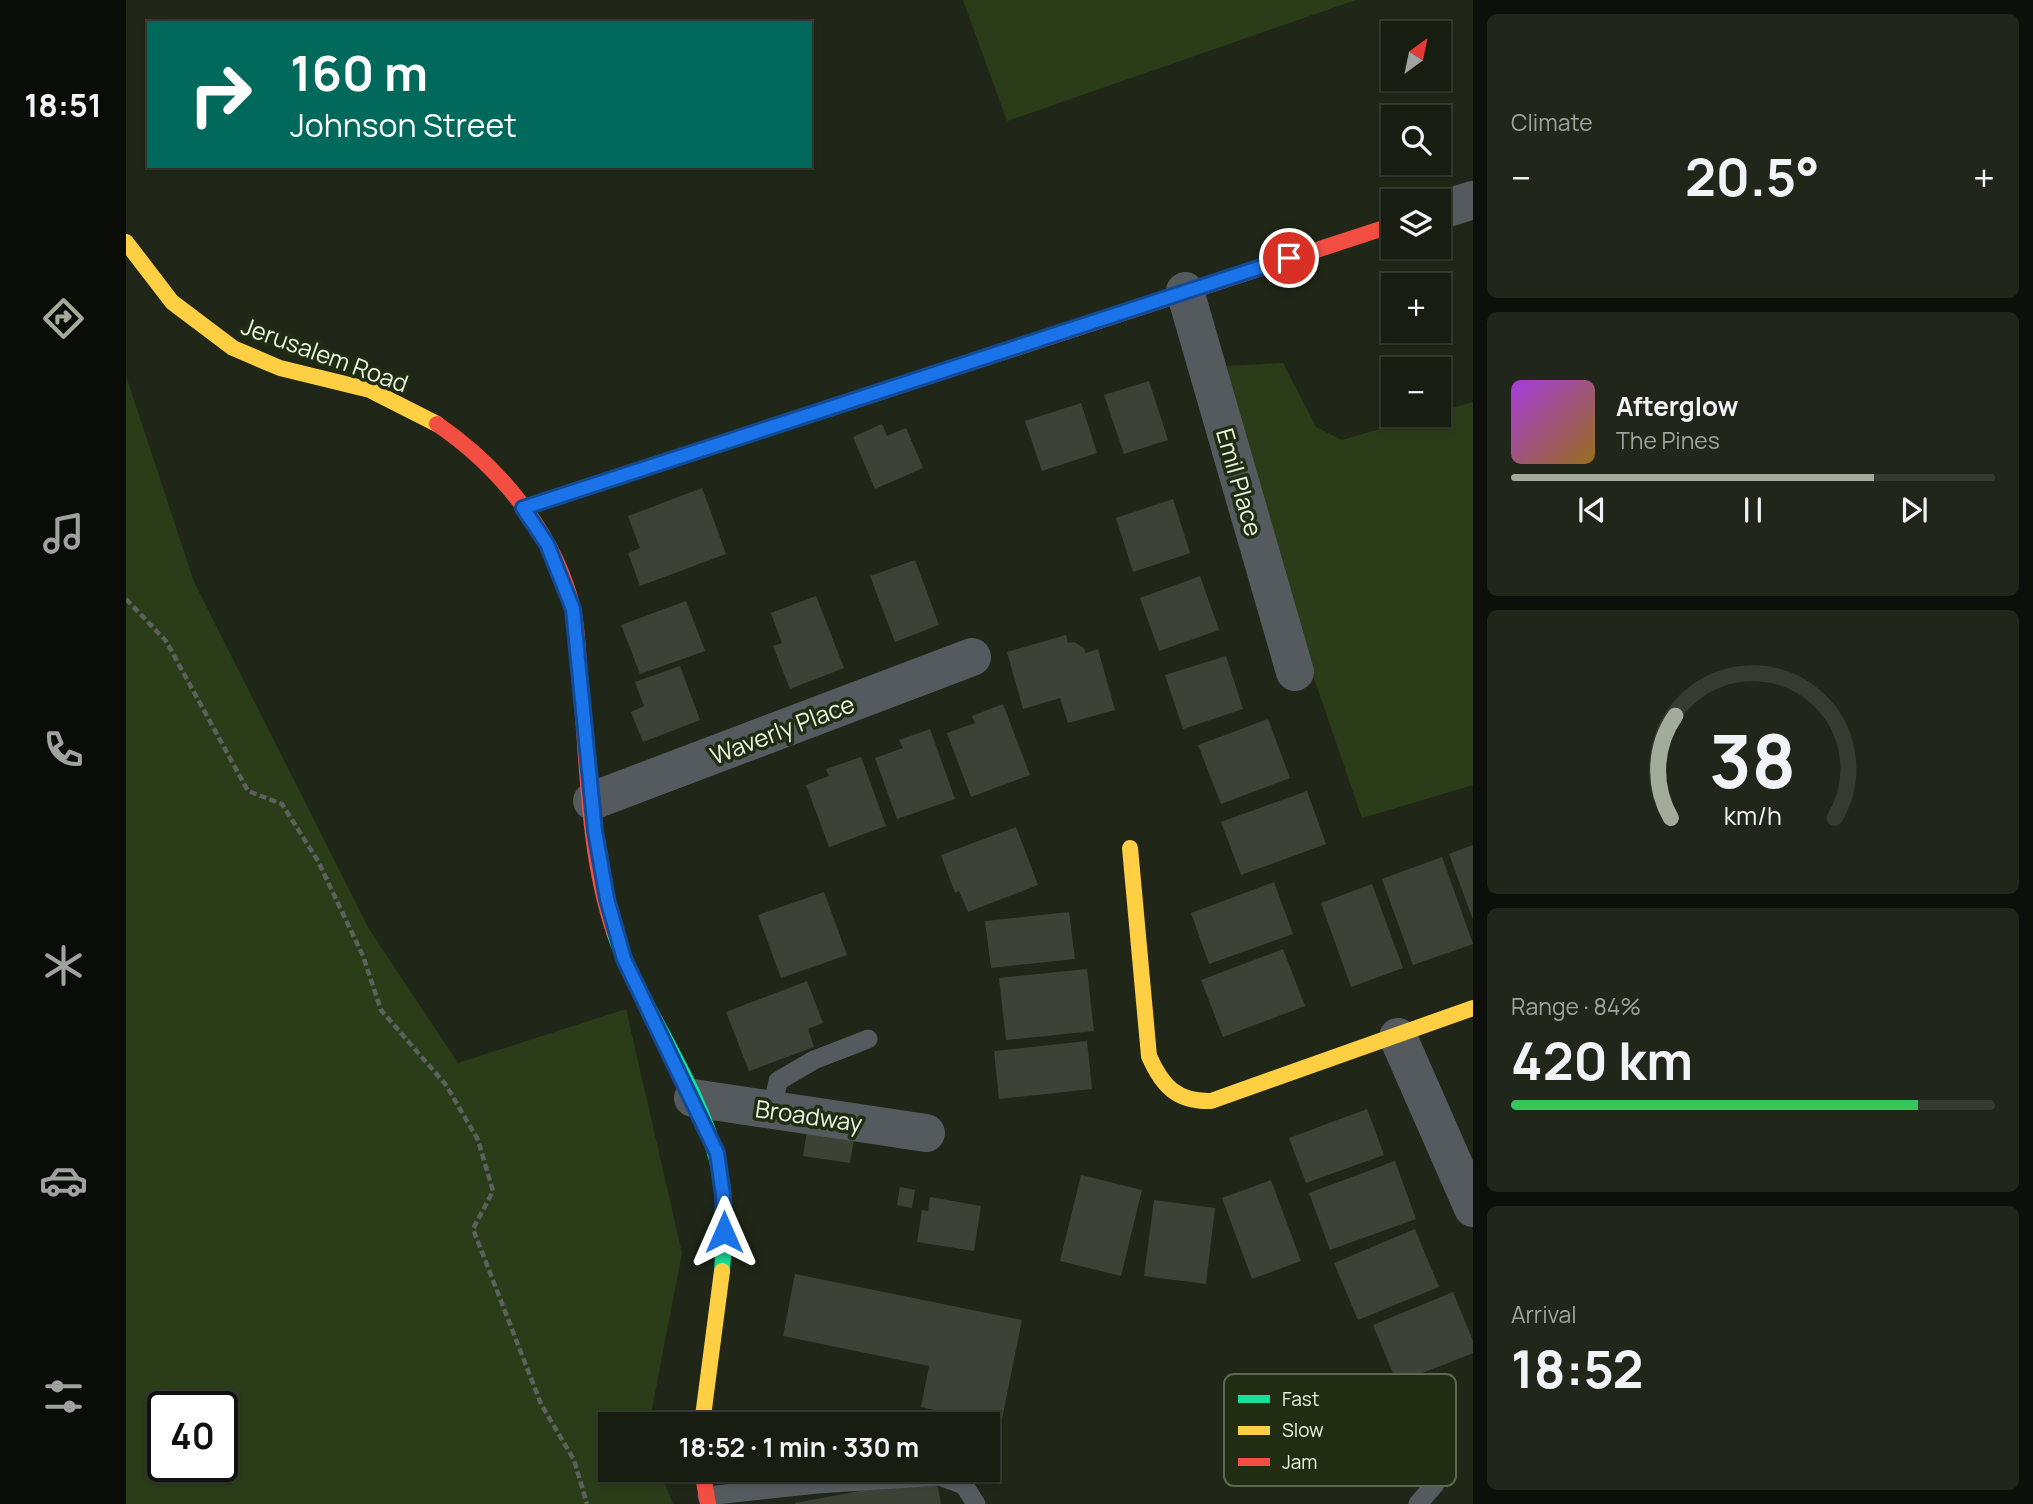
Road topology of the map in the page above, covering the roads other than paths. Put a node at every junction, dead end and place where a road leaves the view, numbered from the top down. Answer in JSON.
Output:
{"nodes":[{"id":1,"x":1473,"y":200,"type":"edge"},
{"id":2,"x":1451,"y":207,"type":"edge"},
{"id":3,"x":1381,"y":229,"type":"edge"},
{"id":4,"x":126,"y":242,"type":"edge"},
{"id":5,"x":1185,"y":291,"type":"junction"},
{"id":6,"x":523,"y":508,"type":"junction"},
{"id":7,"x":972,"y":657,"type":"dead end"},
{"id":8,"x":1295,"y":672,"type":"dead end"},
{"id":9,"x":592,"y":800,"type":"junction"},
{"id":10,"x":1130,"y":848,"type":"dead end"},
{"id":11,"x":1473,"y":1008,"type":"edge"},
{"id":12,"x":1398,"y":1037,"type":"junction"},
{"id":13,"x":867,"y":1039,"type":"dead end"},
{"id":14,"x":693,"y":1098,"type":"junction"},
{"id":15,"x":772,"y":1110,"type":"junction"},
{"id":16,"x":926,"y":1133,"type":"dead end"},
{"id":17,"x":1473,"y":1208,"type":"edge"},
{"id":18,"x":703,"y":1412,"type":"edge"},
{"id":19,"x":704,"y":1482,"type":"edge"},
{"id":20,"x":1433,"y":1486,"type":"edge"},
{"id":21,"x":708,"y":1500,"type":"edge"},
{"id":22,"x":976,"y":1504,"type":"edge"},
{"id":23,"x":1418,"y":1504,"type":"edge"}],
"edges":[{"from":1,"to":2,"type":"street"},
{"from":3,"to":5,"type":"street"},
{"from":4,"to":6,"type":"street","name":"Jerusalem Road"},
{"from":5,"to":6,"type":"street"},
{"from":5,"to":8,"type":"street","name":"Emil Place"},
{"from":6,"to":9,"type":"street","name":"Jerusalem Road"},
{"from":7,"to":9,"type":"street","name":"Waverly Place"},
{"from":9,"to":14,"type":"street","name":"Jerusalem Road"},
{"from":10,"to":12,"type":"street"},
{"from":11,"to":12,"type":"street"},
{"from":12,"to":17,"type":"street"},
{"from":13,"to":15,"type":"lane"},
{"from":14,"to":15,"type":"street","name":"Broadway"},
{"from":14,"to":18,"type":"street","name":"Jerusalem Road"},
{"from":15,"to":16,"type":"street","name":"Broadway"},
{"from":19,"to":21,"type":"street"},
{"from":20,"to":23,"type":"lane"},
{"from":21,"to":22,"type":"lane"}]}
